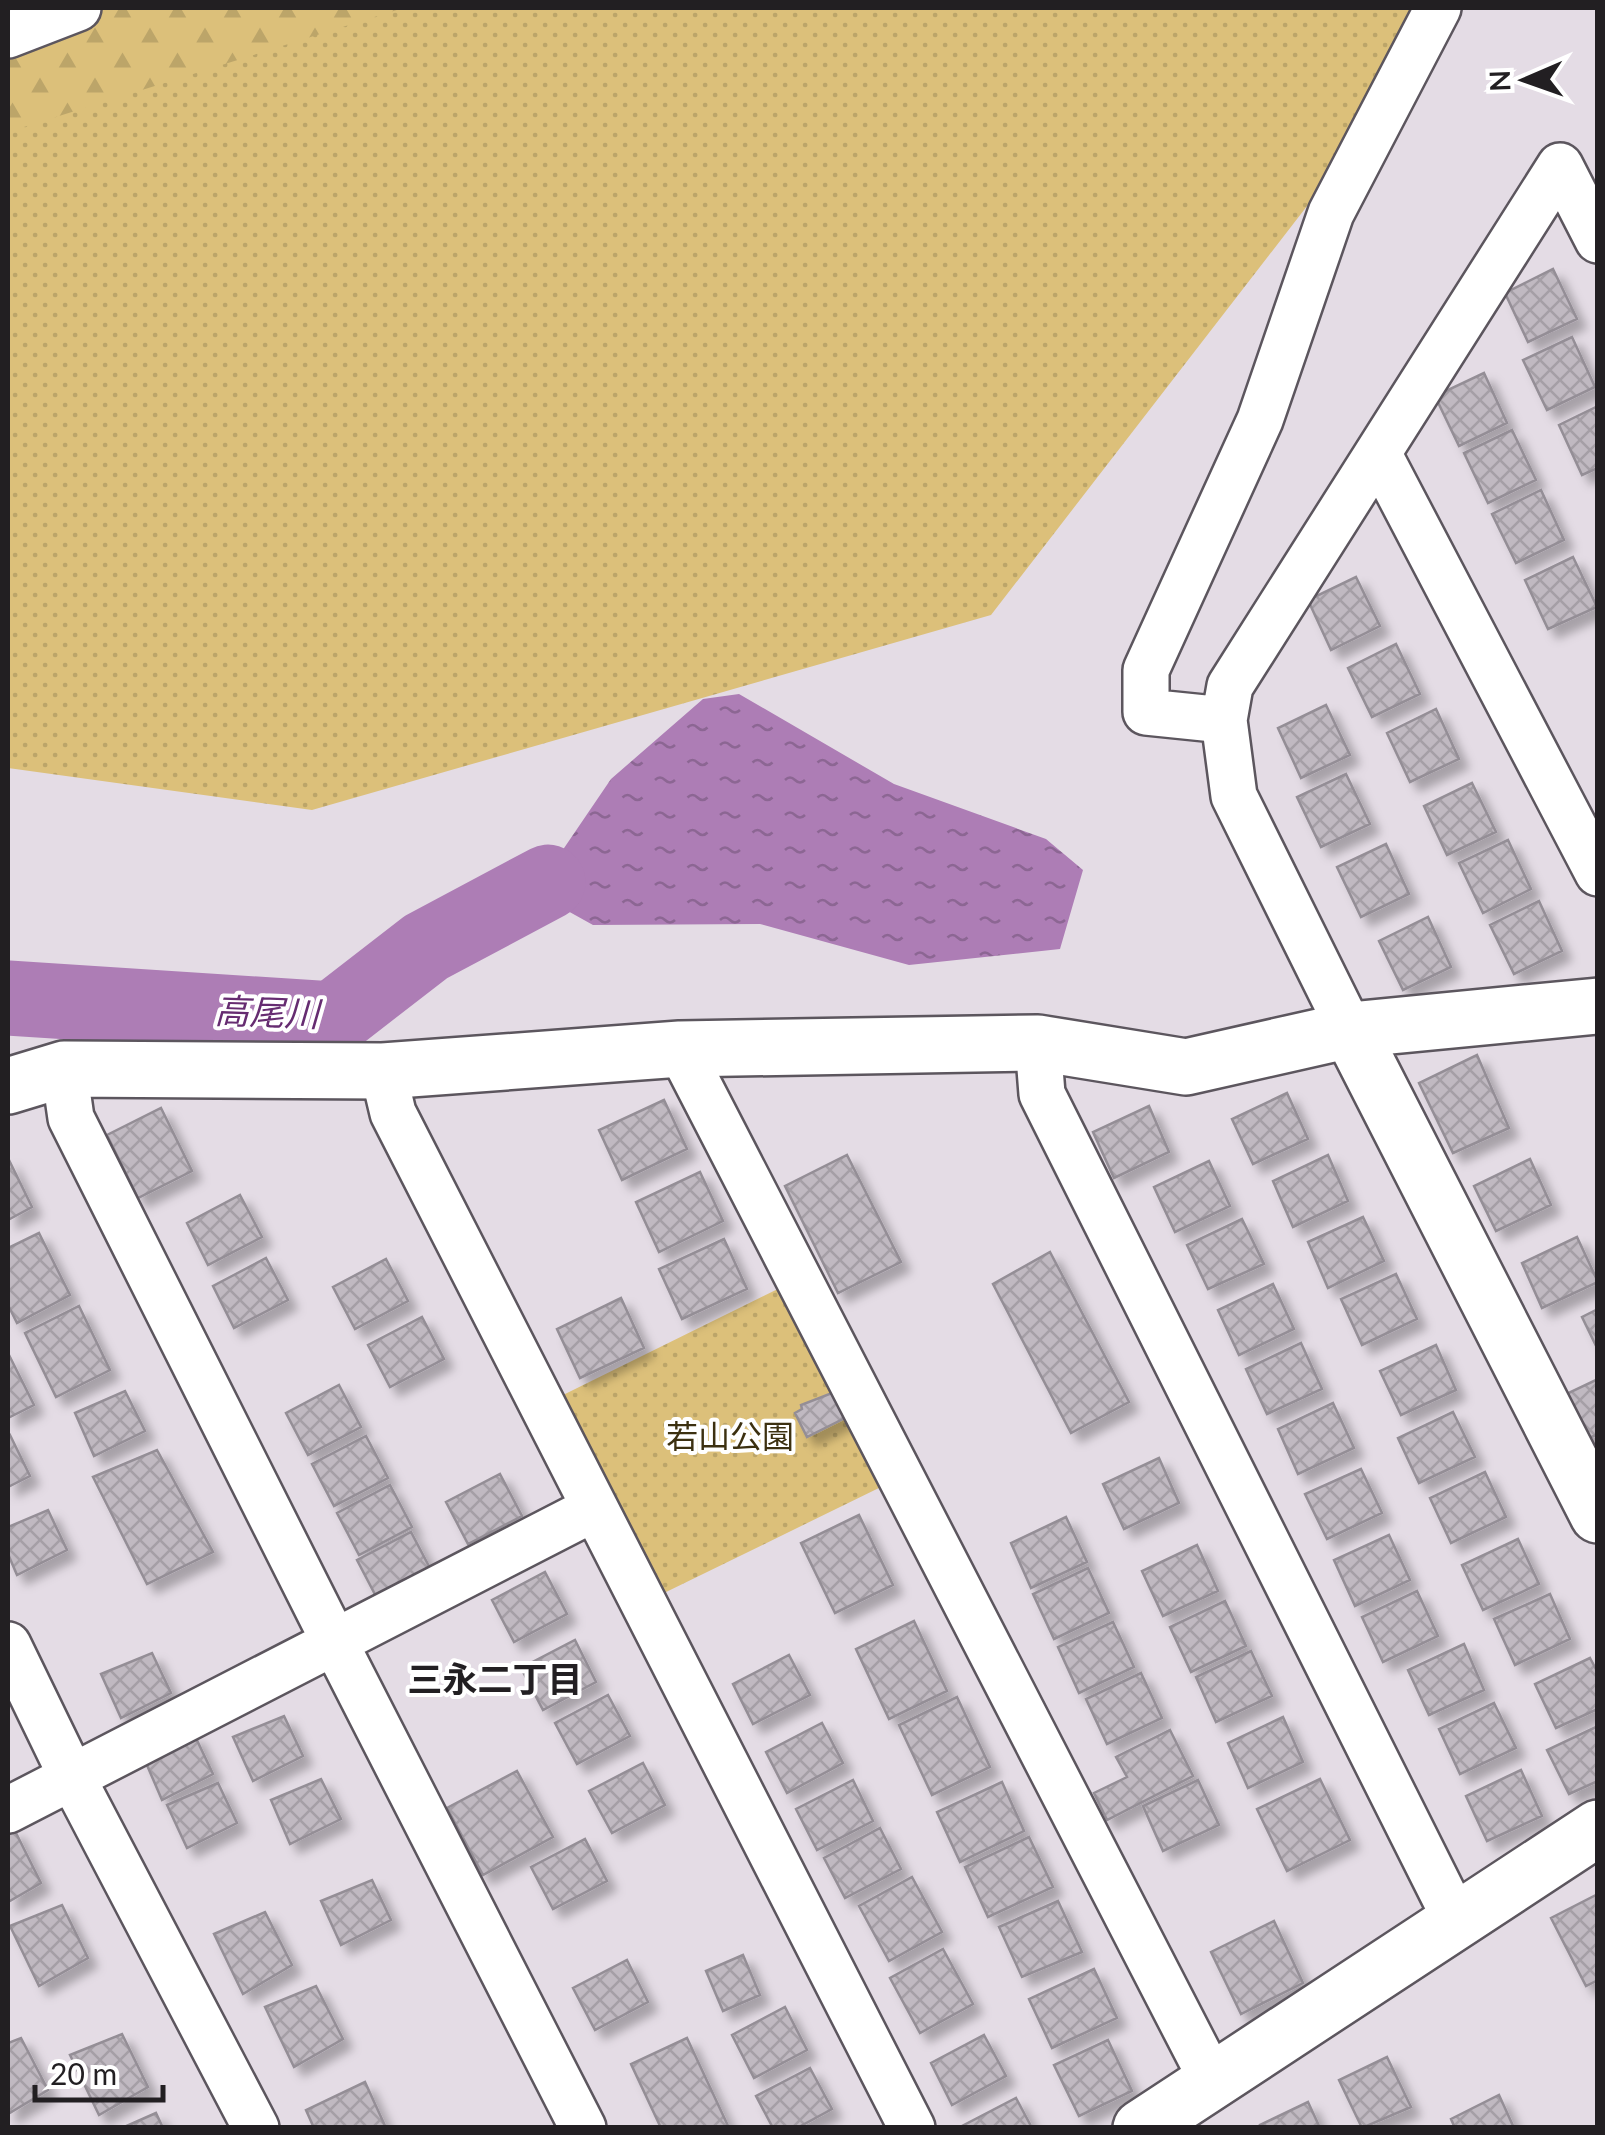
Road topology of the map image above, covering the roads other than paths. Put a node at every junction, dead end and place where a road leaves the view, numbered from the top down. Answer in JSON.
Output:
{"nodes":[{"id":1,"x":78,"y":8,"type":"edge"},
{"id":2,"x":1438,"y":8,"type":"edge"},
{"id":3,"x":8,"y":35,"type":"edge"},
{"id":4,"x":1598,"y":240,"type":"edge"},
{"id":5,"x":1378,"y":453,"type":"junction"},
{"id":6,"x":1215,"y":719,"type":"junction"},
{"id":7,"x":1598,"y":873,"type":"edge"},
{"id":8,"x":1598,"y":1006,"type":"edge"},
{"id":9,"x":1350,"y":1030,"type":"junction"},
{"id":10,"x":1038,"y":1043,"type":"junction"},
{"id":11,"x":680,"y":1049,"type":"junction"},
{"id":12,"x":64,"y":1069,"type":"junction"},
{"id":13,"x":384,"y":1072,"type":"junction"},
{"id":14,"x":8,"y":1086,"type":"edge"},
{"id":15,"x":594,"y":1508,"type":"junction"},
{"id":16,"x":1598,"y":1515,"type":"edge"},
{"id":17,"x":334,"y":1643,"type":"junction"},
{"id":18,"x":8,"y":1645,"type":"edge"},
{"id":19,"x":72,"y":1777,"type":"junction"},
{"id":20,"x":8,"y":1810,"type":"edge"},
{"id":21,"x":1598,"y":1828,"type":"edge"},
{"id":22,"x":1456,"y":1920,"type":"junction"},
{"id":23,"x":1212,"y":2080,"type":"junction"},
{"id":24,"x":256,"y":2128,"type":"edge"},
{"id":25,"x":584,"y":2128,"type":"edge"},
{"id":26,"x":912,"y":2128,"type":"edge"},
{"id":27,"x":1141,"y":2128,"type":"edge"}],
"edges":[{"from":1,"to":3,"type":"street"},
{"from":2,"to":6,"type":"street"},
{"from":4,"to":5,"type":"street"},
{"from":5,"to":6,"type":"street"},
{"from":5,"to":7,"type":"street"},
{"from":6,"to":9,"type":"street"},
{"from":8,"to":9,"type":"street"},
{"from":9,"to":10,"type":"street"},
{"from":9,"to":16,"type":"street"},
{"from":10,"to":11,"type":"street"},
{"from":10,"to":22,"type":"street"},
{"from":11,"to":13,"type":"street"},
{"from":11,"to":23,"type":"street"},
{"from":12,"to":13,"type":"street"},
{"from":12,"to":14,"type":"street"},
{"from":12,"to":17,"type":"street"},
{"from":13,"to":15,"type":"street"},
{"from":15,"to":17,"type":"street"},
{"from":15,"to":26,"type":"street"},
{"from":17,"to":19,"type":"street"},
{"from":17,"to":25,"type":"street"},
{"from":18,"to":19,"type":"street"},
{"from":19,"to":20,"type":"street"},
{"from":19,"to":24,"type":"street"},
{"from":21,"to":22,"type":"street"},
{"from":22,"to":23,"type":"street"},
{"from":23,"to":27,"type":"street"}]}
